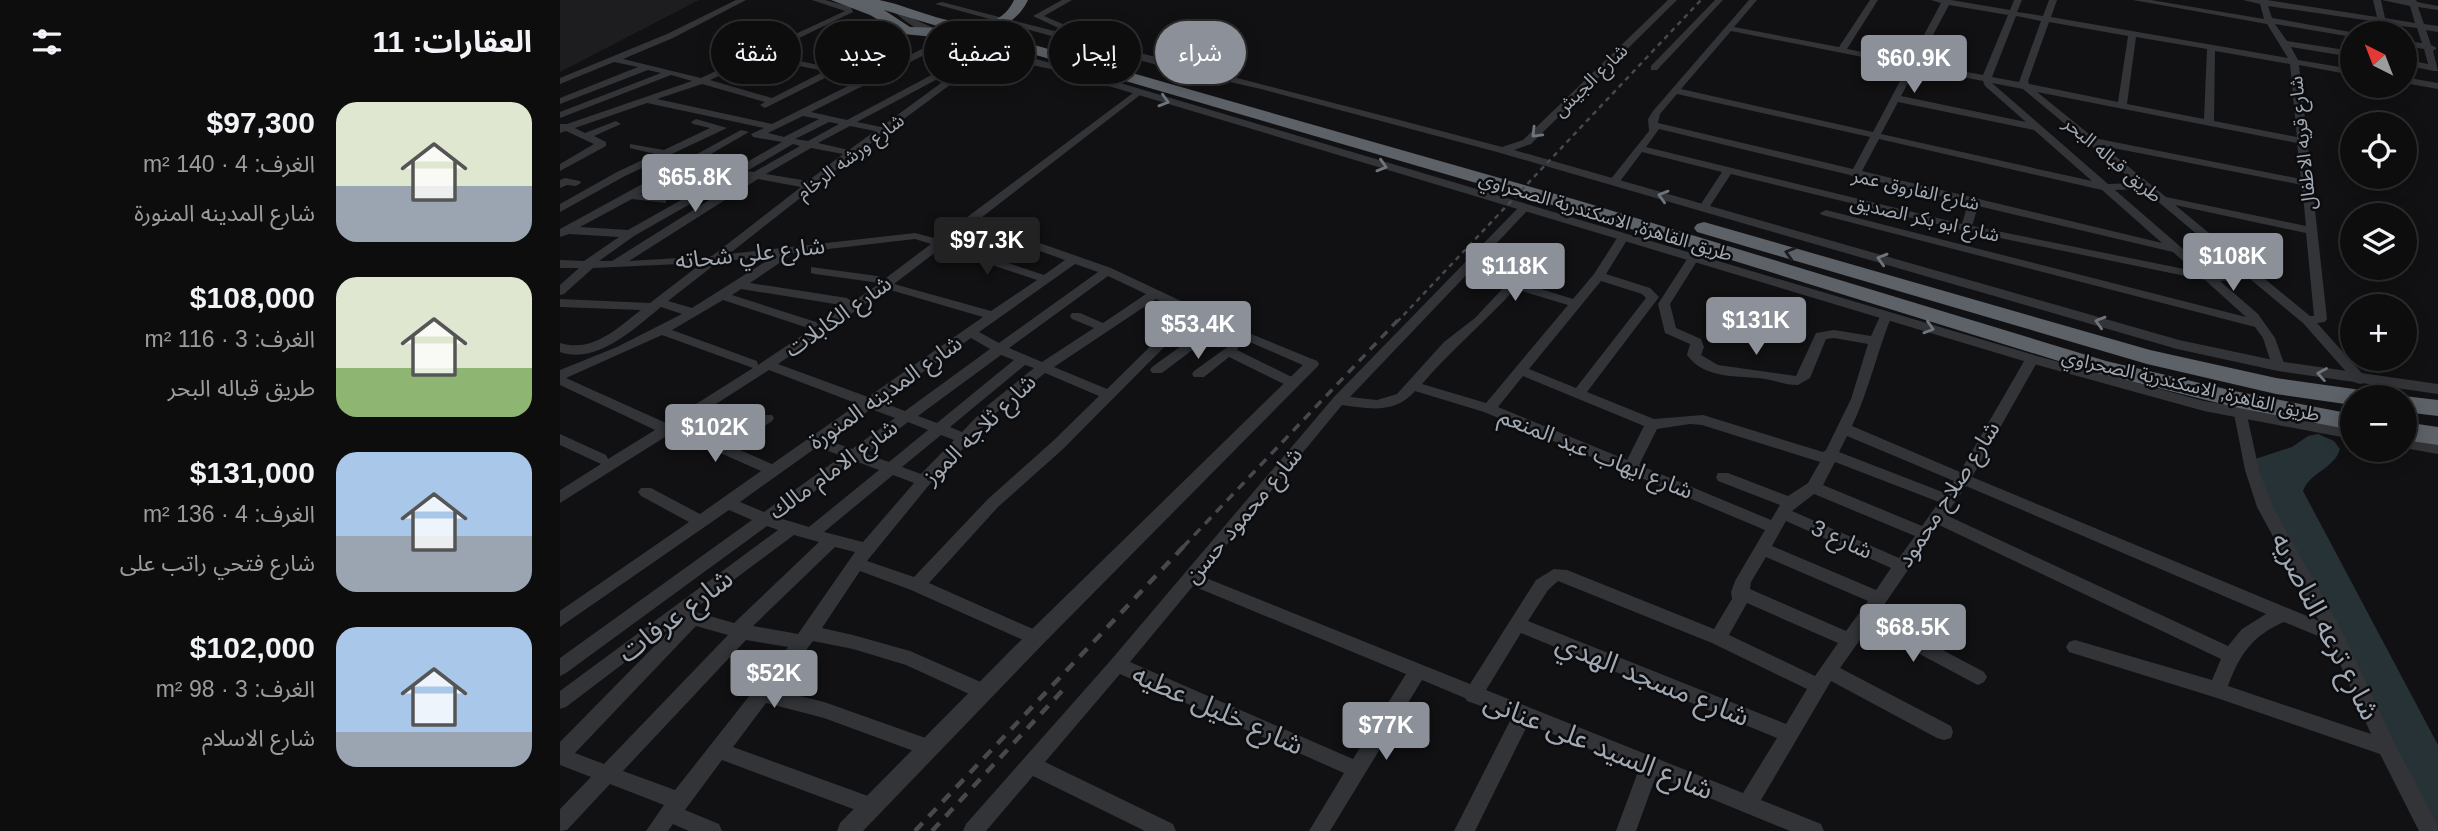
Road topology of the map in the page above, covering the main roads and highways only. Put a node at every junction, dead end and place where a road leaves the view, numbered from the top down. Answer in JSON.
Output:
{"nodes":[{"id":1,"x":1021,"y":0,"type":"edge"},
{"id":2,"x":850,"y":1,"type":"edge"},
{"id":3,"x":931,"y":2,"type":"edge"},
{"id":4,"x":1426,"y":155,"type":"junction"},
{"id":5,"x":1579,"y":200,"type":"junction"},
{"id":6,"x":2340,"y":388,"type":"edge"},
{"id":7,"x":2417,"y":406,"type":"edge"},
{"id":8,"x":2438,"y":408,"type":"edge"},
{"id":9,"x":2340,"y":420,"type":"edge"},
{"id":10,"x":2417,"y":433,"type":"edge"},
{"id":11,"x":2438,"y":436,"type":"edge"}],
"edges":[{"from":1,"to":2,"type":"highway"},
{"from":2,"to":4,"type":"highway","name":"طريق القاهرة, الاسكندرية الصحراوي"},
{"from":3,"to":4,"type":"highway","name":"طريق القاهرة, الاسكندرية الصحراوي"},
{"from":4,"to":5,"type":"highway","name":"طريق القاهرة, الاسكندرية الصحراوي"},
{"from":6,"to":5,"type":"highway","name":"طريق القاهرة, الاسكندرية الصحراوي","one_way":true},
{"from":5,"to":9,"type":"highway","name":"طريق القاهرة, الاسكندرية الصحراوي"},
{"from":7,"to":8,"type":"highway"},
{"from":10,"to":11,"type":"highway"}]}
